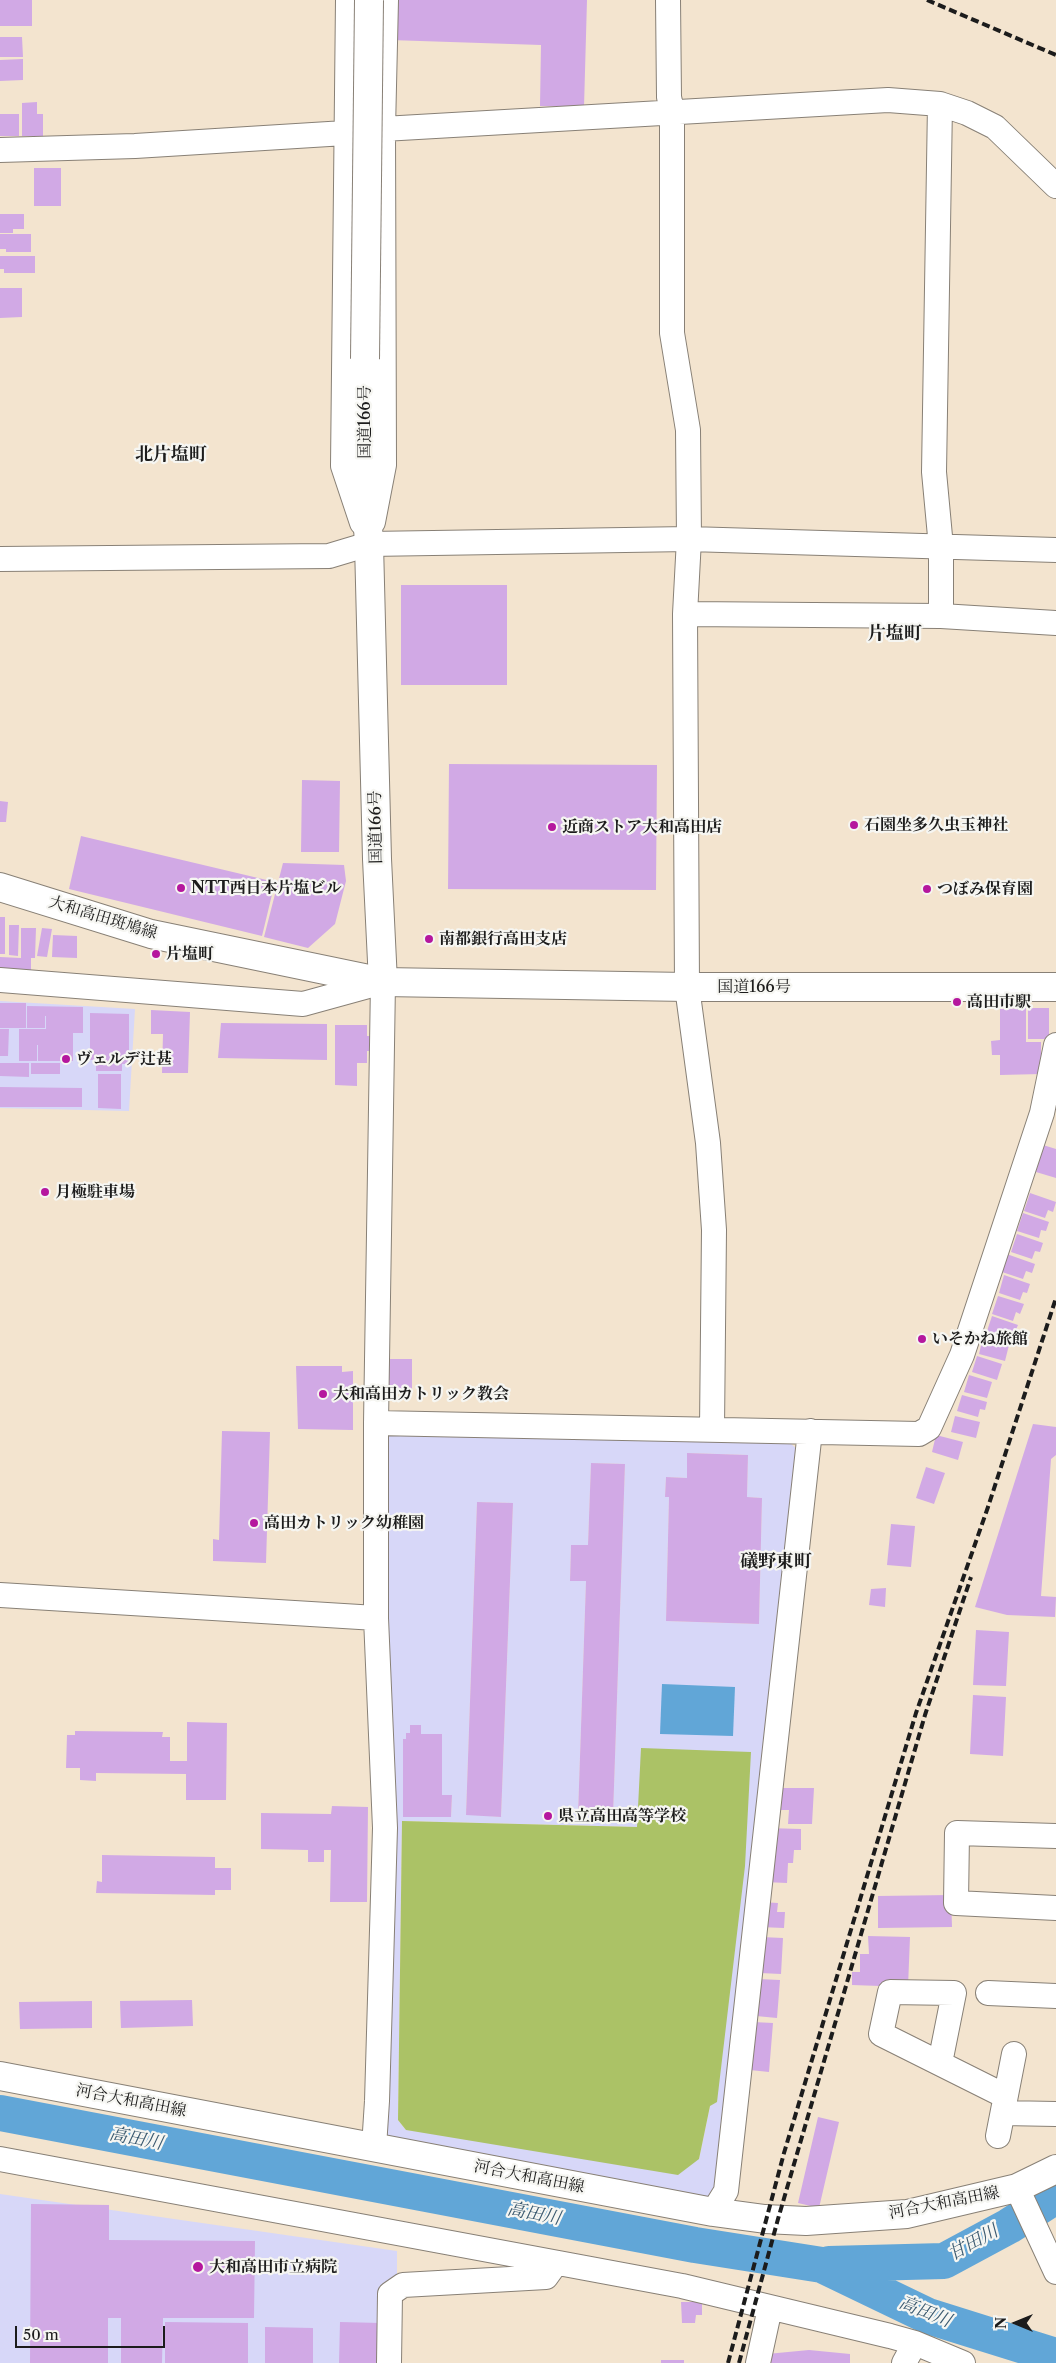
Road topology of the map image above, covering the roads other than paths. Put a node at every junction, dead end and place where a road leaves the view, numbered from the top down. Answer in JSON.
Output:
{"nodes":[{"id":1,"x":348,"y":0,"type":"edge"},
{"id":2,"x":369,"y":0,"type":"edge"},
{"id":3,"x":386,"y":0,"type":"edge"},
{"id":4,"x":668,"y":0,"type":"edge"},
{"id":5,"x":940,"y":104,"type":"junction"},
{"id":6,"x":672,"y":112,"type":"junction"},
{"id":7,"x":383,"y":129,"type":"junction"},
{"id":8,"x":346,"y":133,"type":"junction"},
{"id":9,"x":0,"y":150,"type":"edge"},
{"id":10,"x":1056,"y":186,"type":"edge"},
{"id":11,"x":688,"y":539,"type":"junction"},
{"id":12,"x":369,"y":544,"type":"junction"},
{"id":13,"x":941,"y":547,"type":"junction"},
{"id":14,"x":1056,"y":550,"type":"edge"},
{"id":15,"x":0,"y":559,"type":"edge"},
{"id":16,"x":685,"y":614,"type":"junction"},
{"id":17,"x":941,"y":616,"type":"junction"},
{"id":18,"x":1056,"y":623,"type":"edge"},
{"id":19,"x":0,"y":887,"type":"edge"},
{"id":20,"x":0,"y":980,"type":"edge"},
{"id":21,"x":383,"y":982,"type":"junction"},
{"id":22,"x":1056,"y":987,"type":"edge"},
{"id":23,"x":687,"y":988,"type":"junction"},
{"id":24,"x":1056,"y":1045,"type":"edge"},
{"id":25,"x":376,"y":1423,"type":"junction"},
{"id":26,"x":712,"y":1428,"type":"junction"},
{"id":27,"x":810,"y":1431,"type":"junction"},
{"id":28,"x":0,"y":1595,"type":"edge"},
{"id":29,"x":376,"y":1618,"type":"junction"},
{"id":30,"x":1056,"y":1836,"type":"edge"},
{"id":31,"x":1056,"y":1908,"type":"edge"},
{"id":32,"x":988,"y":1993,"type":"dead end"},
{"id":33,"x":1056,"y":1996,"type":"edge"},
{"id":34,"x":1014,"y":2054,"type":"dead end"},
{"id":35,"x":940,"y":2063,"type":"dead end"},
{"id":36,"x":0,"y":2076,"type":"edge"},
{"id":37,"x":1056,"y":2114,"type":"edge"},
{"id":38,"x":1002,"y":2115,"type":"junction"},
{"id":39,"x":374,"y":2147,"type":"junction"},
{"id":40,"x":0,"y":2159,"type":"edge"},
{"id":41,"x":1056,"y":2169,"type":"edge"},
{"id":42,"x":1021,"y":2196,"type":"junction"},
{"id":43,"x":713,"y":2212,"type":"junction"},
{"id":44,"x":556,"y":2264,"type":"junction"},
{"id":45,"x":1056,"y":2272,"type":"edge"},
{"id":46,"x":770,"y":2308,"type":"junction"},
{"id":47,"x":909,"y":2353,"type":"edge"},
{"id":48,"x":390,"y":2363,"type":"edge"},
{"id":49,"x":758,"y":2363,"type":"edge"},
{"id":50,"x":963,"y":2363,"type":"edge"}],
"edges":[{"from":1,"to":8,"type":"street"},
{"from":2,"to":12,"type":"main road","name":"国道166号","bridge":true},
{"from":3,"to":7,"type":"street"},
{"from":4,"to":6,"type":"street"},
{"from":5,"to":6,"type":"street"},
{"from":5,"to":10,"type":"street"},
{"from":5,"to":13,"type":"street"},
{"from":6,"to":7,"type":"street"},
{"from":6,"to":11,"type":"street"},
{"from":7,"to":8,"type":"street"},
{"from":7,"to":12,"type":"street"},
{"from":8,"to":9,"type":"street"},
{"from":8,"to":12,"type":"street"},
{"from":11,"to":12,"type":"street"},
{"from":11,"to":13,"type":"street"},
{"from":11,"to":16,"type":"street"},
{"from":12,"to":15,"type":"street"},
{"from":12,"to":21,"type":"main road","name":"国道166号"},
{"from":13,"to":14,"type":"street"},
{"from":13,"to":17,"type":"street"},
{"from":16,"to":17,"type":"street"},
{"from":16,"to":23,"type":"street"},
{"from":17,"to":18,"type":"street"},
{"from":19,"to":21,"type":"main road","name":"大和高田斑鳩線"},
{"from":20,"to":21,"type":"street"},
{"from":21,"to":23,"type":"main road","name":"国道166号"},
{"from":21,"to":25,"type":"street"},
{"from":22,"to":23,"type":"main road","name":"国道166号"},
{"from":23,"to":26,"type":"street"},
{"from":24,"to":27,"type":"street"},
{"from":25,"to":26,"type":"street"},
{"from":25,"to":29,"type":"street"},
{"from":26,"to":27,"type":"street"},
{"from":27,"to":43,"type":"street"},
{"from":28,"to":29,"type":"street"},
{"from":29,"to":39,"type":"street"},
{"from":30,"to":31,"type":"street"},
{"from":32,"to":33,"type":"street"},
{"from":34,"to":38,"type":"street"},
{"from":35,"to":38,"type":"street"},
{"from":36,"to":39,"type":"main road","name":"河合大和高田線"},
{"from":37,"to":38,"type":"street"},
{"from":39,"to":43,"type":"main road","name":"河合大和高田線"},
{"from":40,"to":44,"type":"street"},
{"from":41,"to":42,"type":"main road","name":"河合大和高田線"},
{"from":42,"to":43,"type":"main road","name":"河合大和高田線"},
{"from":42,"to":45,"type":"street"},
{"from":44,"to":46,"type":"street"},
{"from":44,"to":48,"type":"street"},
{"from":46,"to":47,"type":"street"},
{"from":46,"to":49,"type":"street"},
{"from":47,"to":50,"type":"street"}]}
